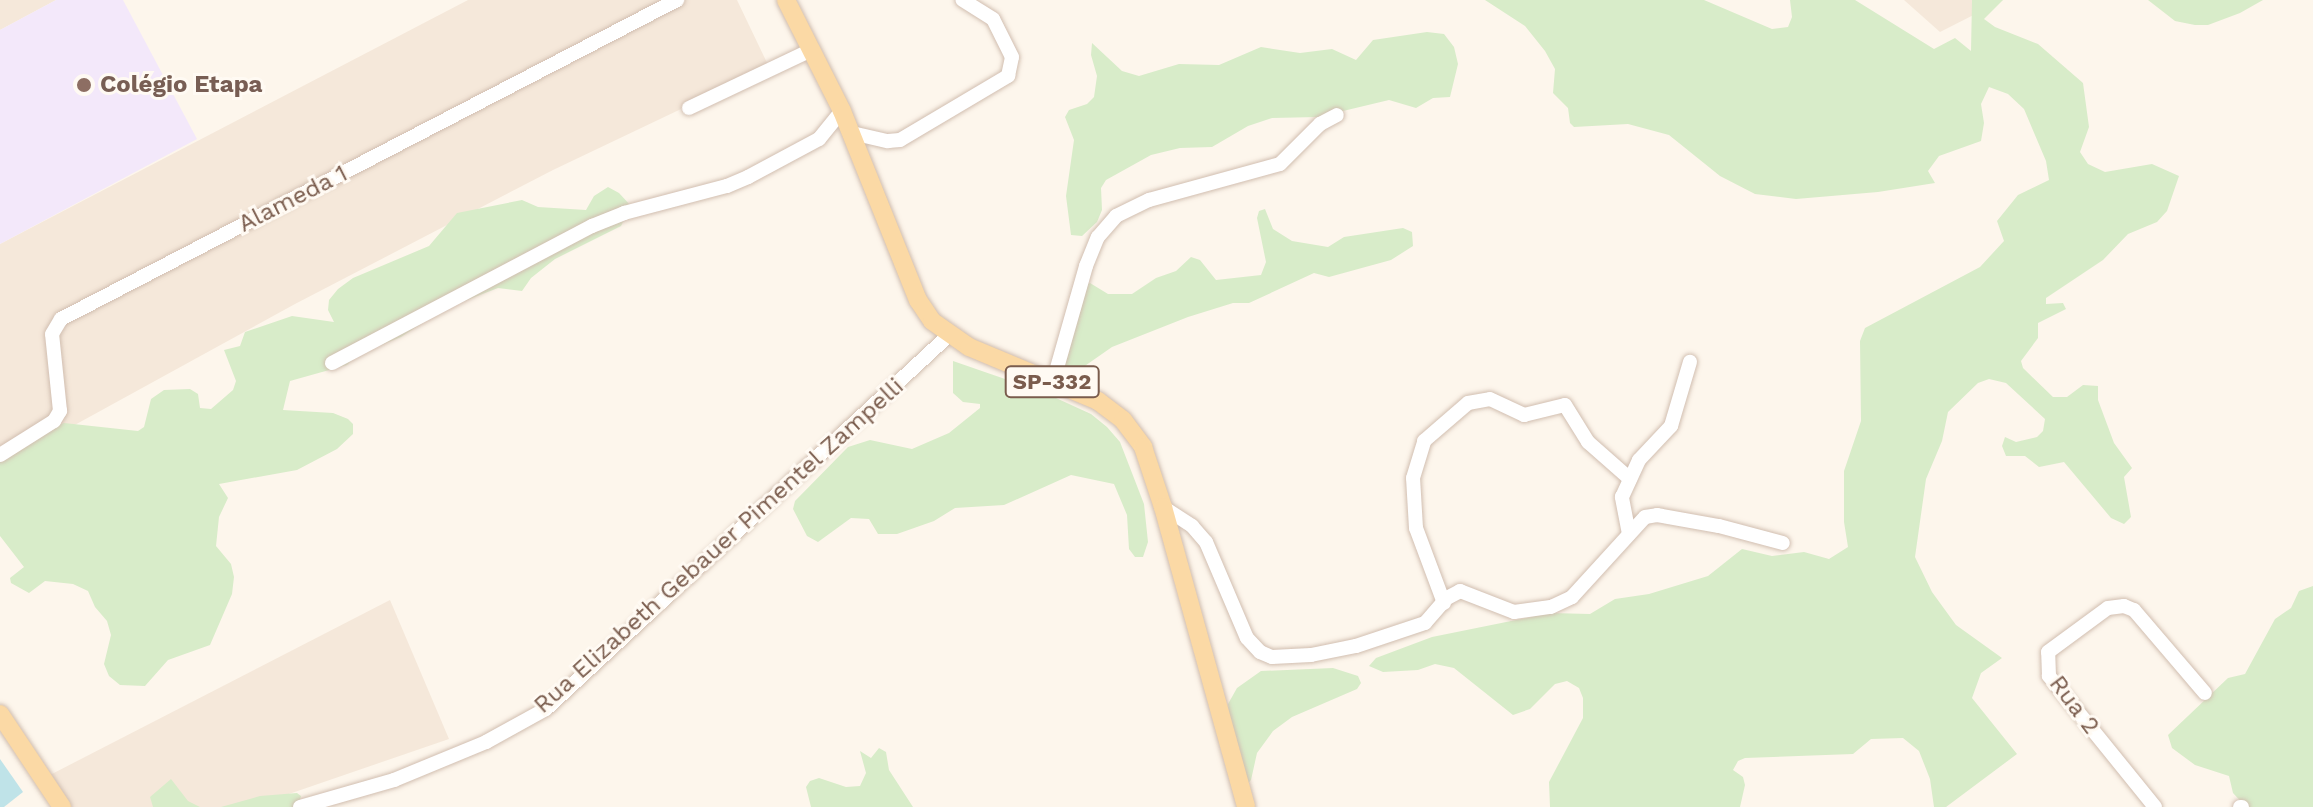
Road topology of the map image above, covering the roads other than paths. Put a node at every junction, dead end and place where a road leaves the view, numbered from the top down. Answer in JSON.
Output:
{"nodes":[{"id":1,"x":677,"y":0,"type":"edge"},
{"id":2,"x":786,"y":0,"type":"edge"},
{"id":3,"x":962,"y":0,"type":"edge"},
{"id":4,"x":811,"y":50,"type":"junction"},
{"id":5,"x":689,"y":108,"type":"dead end"},
{"id":6,"x":842,"y":111,"type":"junction"},
{"id":7,"x":1337,"y":115,"type":"dead end"},
{"id":8,"x":852,"y":133,"type":"junction"},
{"id":9,"x":948,"y":336,"type":"junction"},
{"id":10,"x":1690,"y":362,"type":"dead end"},
{"id":11,"x":332,"y":363,"type":"dead end"},
{"id":12,"x":1053,"y":382,"type":"junction"},
{"id":13,"x":0,"y":455,"type":"edge"},
{"id":14,"x":1630,"y":479,"type":"junction"},
{"id":15,"x":1163,"y":507,"type":"junction"},
{"id":16,"x":1629,"y":534,"type":"junction"},
{"id":17,"x":1783,"y":543,"type":"dead end"},
{"id":18,"x":1444,"y":603,"type":"junction"},
{"id":19,"x":2205,"y":693,"type":"dead end"},
{"id":20,"x":0,"y":714,"type":"edge"},
{"id":21,"x":62,"y":807,"type":"edge"},
{"id":22,"x":300,"y":807,"type":"edge"},
{"id":23,"x":1246,"y":807,"type":"edge"},
{"id":24,"x":2155,"y":807,"type":"edge"}],
"edges":[{"from":1,"to":13,"type":"street","name":"Alameda 1"},
{"from":2,"to":4,"type":"main road","number":"SP-332"},
{"from":3,"to":8,"type":"street"},
{"from":4,"to":5,"type":"street"},
{"from":4,"to":6,"type":"main road","number":"SP-332"},
{"from":6,"to":8,"type":"main road","number":"SP-332"},
{"from":6,"to":11,"type":"street"},
{"from":7,"to":12,"type":"street"},
{"from":8,"to":9,"type":"main road","number":"SP-332"},
{"from":9,"to":12,"type":"main road","number":"SP-332"},
{"from":9,"to":22,"type":"street","name":"Rua Elizabeth Gebauer Pimentel Zampelli"},
{"from":10,"to":14,"type":"street"},
{"from":12,"to":15,"type":"main road","number":"SP-332"},
{"from":14,"to":16,"type":"street"},
{"from":14,"to":18,"type":"street"},
{"from":15,"to":18,"type":"street"},
{"from":15,"to":23,"type":"main road","number":"SP-332"},
{"from":16,"to":17,"type":"street"},
{"from":16,"to":18,"type":"street"},
{"from":19,"to":24,"type":"street","name":"Rua 2"},
{"from":20,"to":21,"type":"main road"}]}
